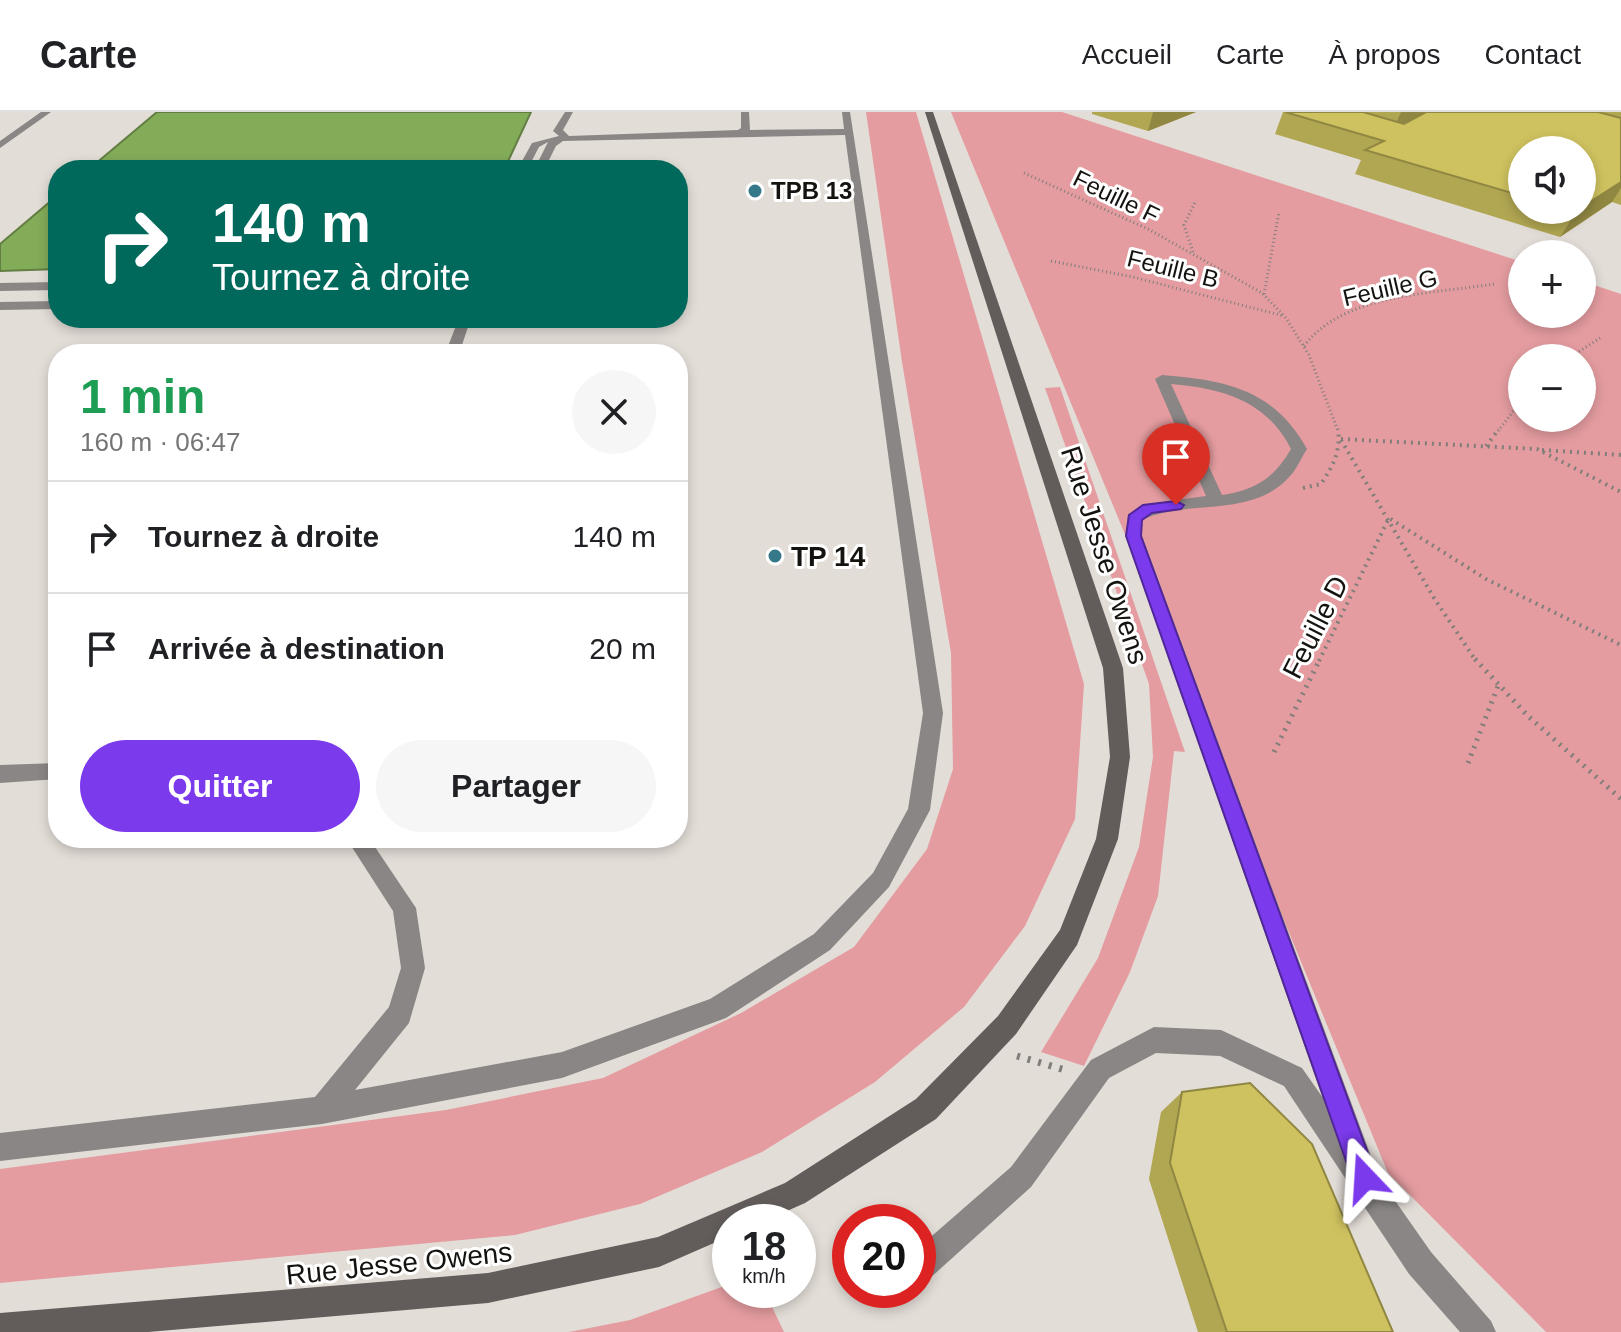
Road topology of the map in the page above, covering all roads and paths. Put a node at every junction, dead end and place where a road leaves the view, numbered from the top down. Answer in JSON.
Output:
{"nodes":[{"id":1,"x":47,"y":112,"type":"edge"},
{"id":2,"x":569,"y":112,"type":"edge"},
{"id":3,"x":745,"y":112,"type":"edge"},
{"id":4,"x":929,"y":112,"type":"edge"},
{"id":5,"x":847,"y":122,"type":"edge"},
{"id":6,"x":740,"y":133,"type":"junction"},
{"id":7,"x":565,"y":136,"type":"junction"},
{"id":8,"x":0,"y":145,"type":"edge"},
{"id":9,"x":527,"y":160,"type":"edge"},
{"id":10,"x":544,"y":160,"type":"edge"},
{"id":11,"x":1024,"y":173,"type":"dead end"},
{"id":12,"x":1196,"y":200,"type":"dead end"},
{"id":13,"x":1279,"y":212,"type":"dead end"},
{"id":14,"x":1194,"y":253,"type":"junction"},
{"id":15,"x":1051,"y":261,"type":"dead end"},
{"id":16,"x":1494,"y":284,"type":"dead end"},
{"id":17,"x":48,"y":286,"type":"edge"},
{"id":18,"x":0,"y":287,"type":"edge"},
{"id":19,"x":1264,"y":294,"type":"junction"},
{"id":20,"x":48,"y":305,"type":"edge"},
{"id":21,"x":0,"y":306,"type":"edge"},
{"id":22,"x":1285,"y":316,"type":"junction"},
{"id":23,"x":1600,"y":338,"type":"dead end"},
{"id":24,"x":1591,"y":344,"type":"edge"},
{"id":25,"x":1304,"y":346,"type":"junction"},
{"id":26,"x":1508,"y":418,"type":"edge"},
{"id":27,"x":1341,"y":439,"type":"junction"},
{"id":28,"x":1486,"y":446,"type":"junction"},
{"id":29,"x":1537,"y":449,"type":"junction"},
{"id":30,"x":1621,"y":455,"type":"edge"},
{"id":31,"x":1621,"y":492,"type":"edge"},
{"id":32,"x":1254,"y":493,"type":"junction"},
{"id":33,"x":1217,"y":502,"type":"junction"},
{"id":34,"x":1389,"y":518,"type":"junction"},
{"id":35,"x":1621,"y":645,"type":"edge"},
{"id":36,"x":1498,"y":686,"type":"junction"},
{"id":37,"x":1274,"y":752,"type":"dead end"},
{"id":38,"x":1468,"y":763,"type":"dead end"},
{"id":39,"x":48,"y":772,"type":"edge"},
{"id":40,"x":0,"y":774,"type":"edge"},
{"id":41,"x":1621,"y":799,"type":"edge"},
{"id":42,"x":364,"y":848,"type":"edge"},
{"id":43,"x":985,"y":1047,"type":"junction"},
{"id":44,"x":1093,"y":1078,"type":"junction"},
{"id":45,"x":322,"y":1110,"type":"junction"},
{"id":46,"x":0,"y":1147,"type":"edge"},
{"id":47,"x":1365,"y":1178,"type":"junction"},
{"id":48,"x":936,"y":1252,"type":"edge"},
{"id":49,"x":0,"y":1329,"type":"edge"},
{"id":50,"x":1480,"y":1332,"type":"edge"}],
"edges":[{"from":1,"to":8,"type":"street"},
{"from":2,"to":7,"type":"street"},
{"from":3,"to":6,"type":"street"},
{"from":4,"to":43,"type":"main road","name":"Rue Jesse Owens"},
{"from":5,"to":6,"type":"street"},
{"from":5,"to":45,"type":"street"},
{"from":6,"to":7,"type":"street"},
{"from":7,"to":9,"type":"street"},
{"from":7,"to":10,"type":"street"},
{"from":11,"to":14,"type":"path","name":"Feuille F"},
{"from":12,"to":14,"type":"path"},
{"from":13,"to":19,"type":"path"},
{"from":14,"to":19,"type":"path","name":"Feuille F"},
{"from":15,"to":22,"type":"path","name":"Feuille B"},
{"from":16,"to":25,"type":"path","name":"Feuille G"},
{"from":17,"to":18,"type":"street"},
{"from":19,"to":22,"type":"path","name":"Feuille F"},
{"from":20,"to":21,"type":"street"},
{"from":22,"to":25,"type":"path","name":"Feuille F"},
{"from":23,"to":24,"type":"path"},
{"from":25,"to":27,"type":"path","name":"Feuille F"},
{"from":26,"to":28,"type":"path"},
{"from":27,"to":28,"type":"path"},
{"from":27,"to":32,"type":"path"},
{"from":27,"to":34,"type":"path","name":"Feuille F"},
{"from":28,"to":29,"type":"path"},
{"from":29,"to":30,"type":"path"},
{"from":29,"to":31,"type":"path"},
{"from":32,"to":33,"type":"street"},
{"from":32,"to":33,"type":"street"},
{"from":33,"to":47,"type":"street"},
{"from":34,"to":35,"type":"path"},
{"from":34,"to":36,"type":"path","name":"Feuille F"},
{"from":34,"to":37,"type":"path","name":"Feuille D"},
{"from":36,"to":38,"type":"path"},
{"from":36,"to":41,"type":"path","name":"Feuille F"},
{"from":39,"to":40,"type":"street"},
{"from":42,"to":45,"type":"street"},
{"from":43,"to":44,"type":"path"},
{"from":43,"to":49,"type":"main road","name":"Rue Jesse Owens"},
{"from":44,"to":47,"type":"street"},
{"from":44,"to":48,"type":"street"},
{"from":45,"to":46,"type":"street"},
{"from":47,"to":50,"type":"street"}]}
